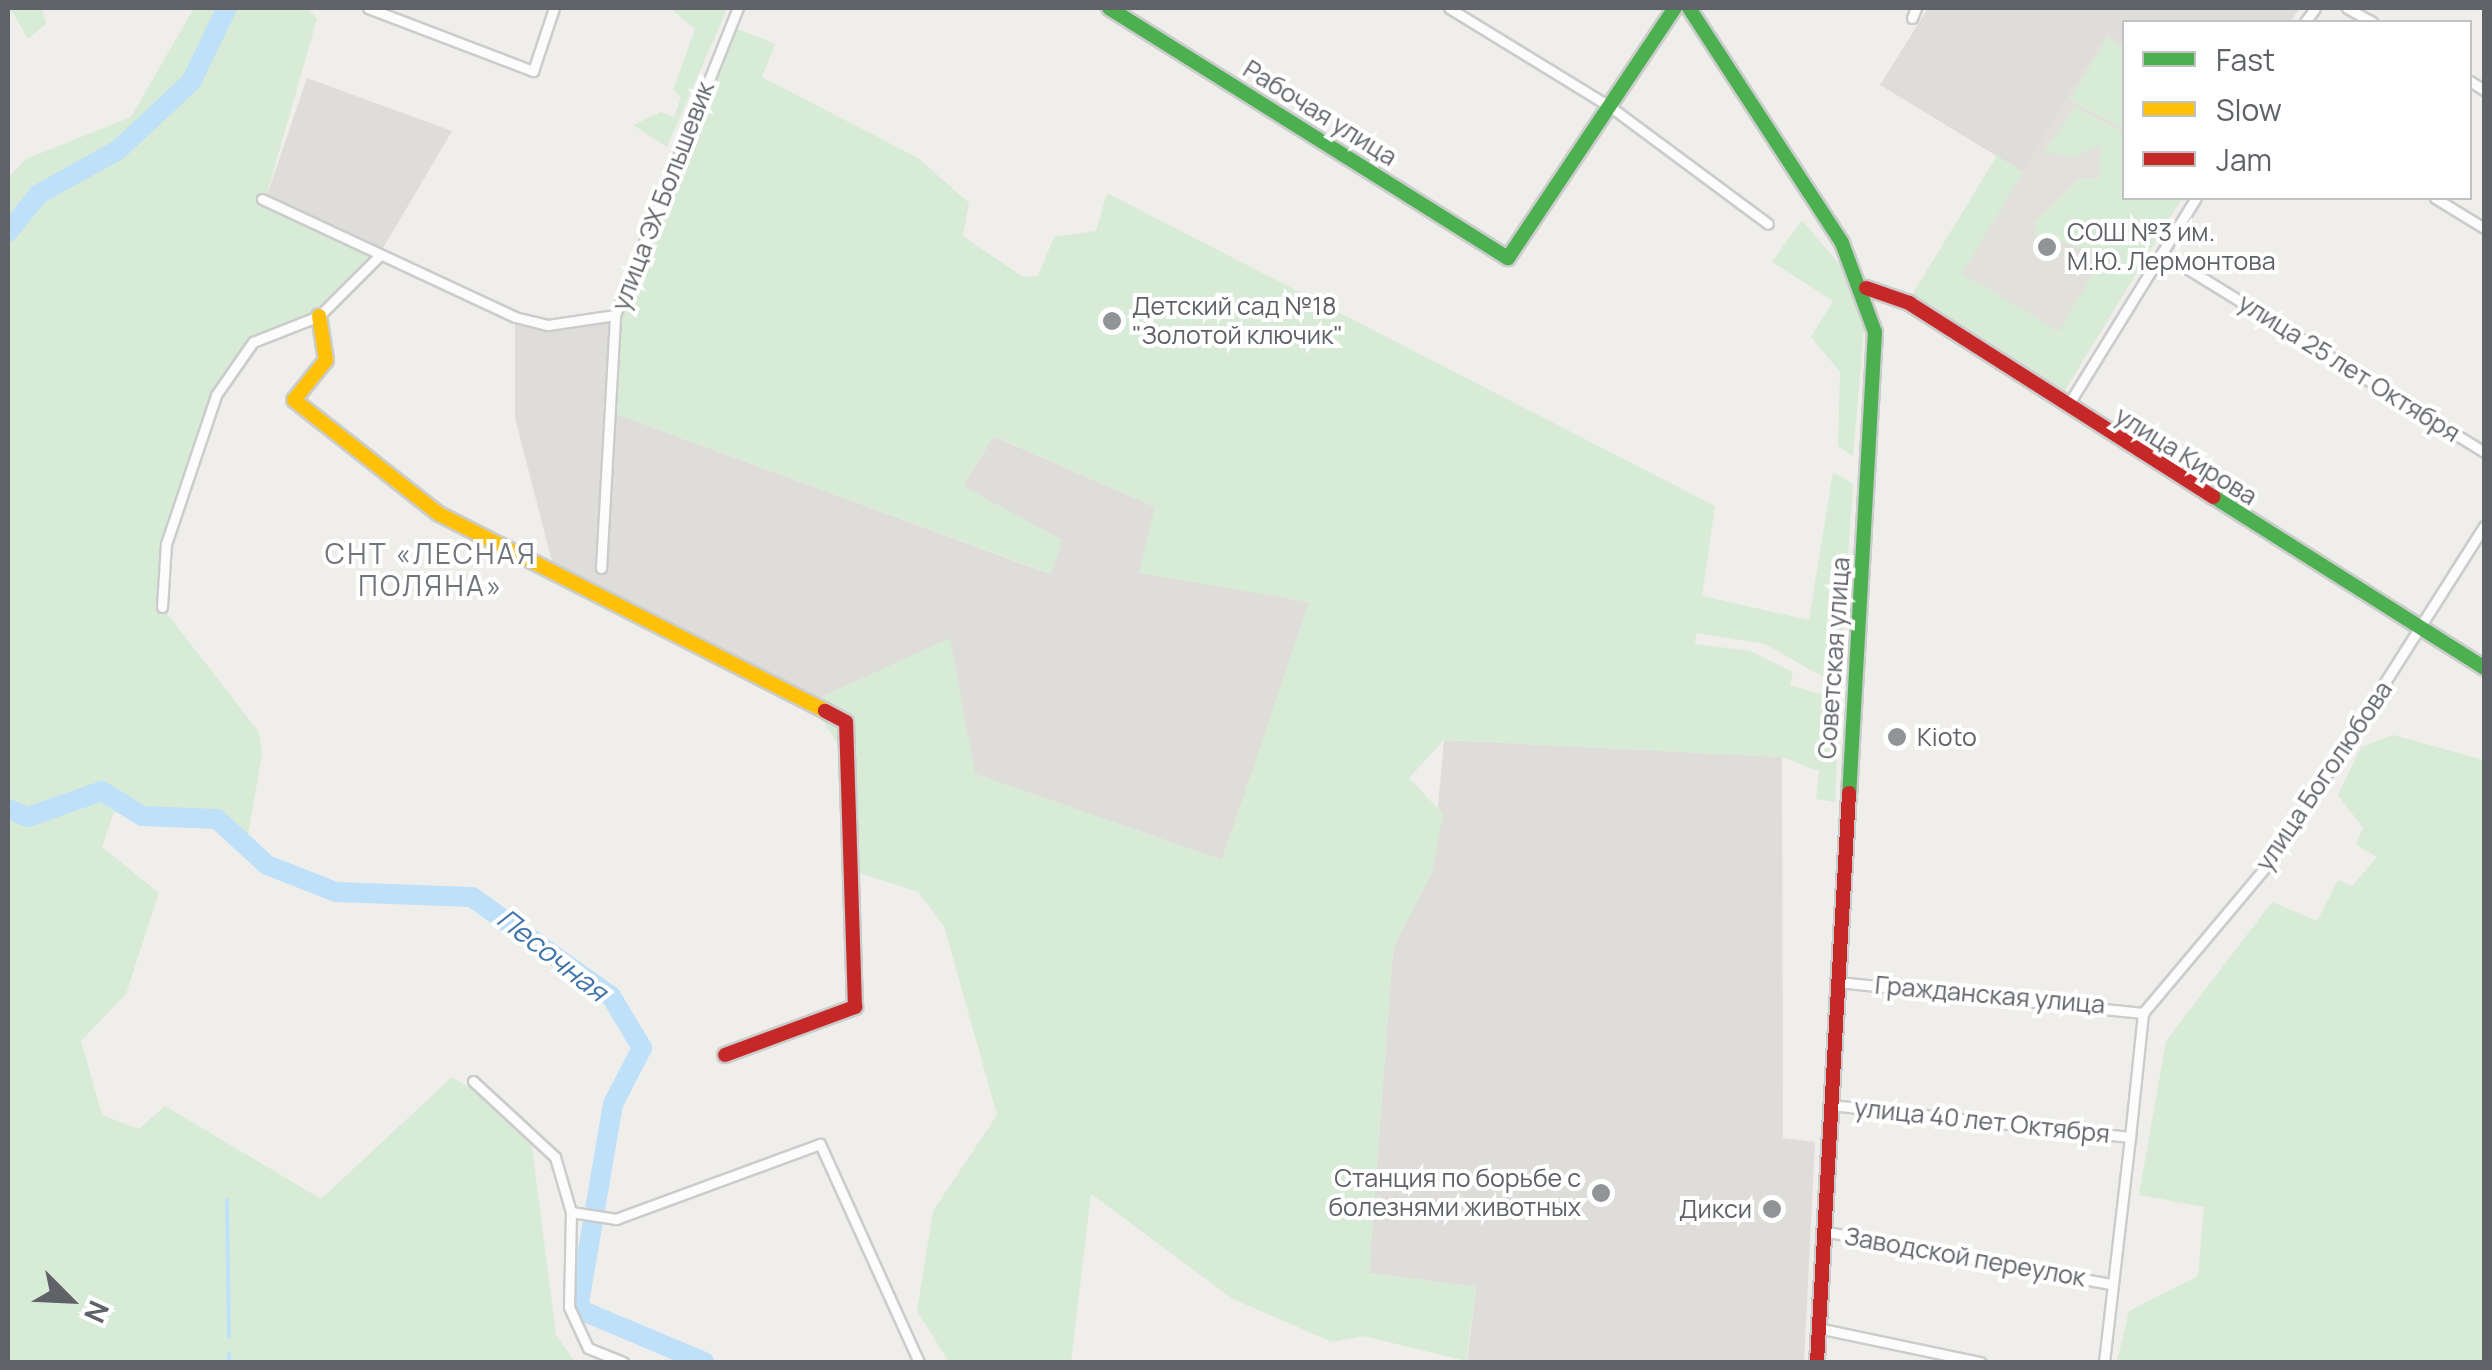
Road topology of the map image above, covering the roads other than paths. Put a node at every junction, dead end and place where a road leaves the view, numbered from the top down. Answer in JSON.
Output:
{"nodes":[{"id":1,"x":368,"y":8,"type":"edge"},
{"id":2,"x":554,"y":8,"type":"edge"},
{"id":3,"x":736,"y":8,"type":"edge"},
{"id":4,"x":1109,"y":8,"type":"edge"},
{"id":5,"x":1448,"y":8,"type":"edge"},
{"id":6,"x":1675,"y":8,"type":"edge"},
{"id":7,"x":1689,"y":8,"type":"edge"},
{"id":8,"x":1612,"y":108,"type":"junction"},
{"id":9,"x":262,"y":199,"type":"dead end"},
{"id":10,"x":2195,"y":200,"type":"edge"},
{"id":11,"x":2438,"y":200,"type":"edge"},
{"id":12,"x":1768,"y":224,"type":"dead end"},
{"id":13,"x":2484,"y":228,"type":"edge"},
{"id":14,"x":2162,"y":253,"type":"junction"},
{"id":15,"x":378,"y":256,"type":"dead end"},
{"id":16,"x":1866,"y":288,"type":"junction"},
{"id":17,"x":615,"y":315,"type":"junction"},
{"id":18,"x":319,"y":316,"type":"junction"},
{"id":19,"x":2066,"y":407,"type":"junction"},
{"id":20,"x":2484,"y":452,"type":"edge"},
{"id":21,"x":2484,"y":526,"type":"edge"},
{"id":22,"x":601,"y":568,"type":"dead end"},
{"id":23,"x":162,"y":607,"type":"dead end"},
{"id":24,"x":2421,"y":630,"type":"junction"},
{"id":25,"x":2484,"y":668,"type":"edge"},
{"id":26,"x":1837,"y":982,"type":"junction"},
{"id":27,"x":2143,"y":1012,"type":"junction"},
{"id":28,"x":724,"y":1055,"type":"dead end"},
{"id":29,"x":474,"y":1081,"type":"dead end"},
{"id":30,"x":1830,"y":1105,"type":"junction"},
{"id":31,"x":2130,"y":1137,"type":"junction"},
{"id":32,"x":571,"y":1212,"type":"junction"},
{"id":33,"x":1821,"y":1230,"type":"junction"},
{"id":34,"x":2110,"y":1284,"type":"junction"},
{"id":35,"x":1818,"y":1328,"type":"junction"},
{"id":36,"x":623,"y":1362,"type":"edge"},
{"id":37,"x":919,"y":1362,"type":"edge"},
{"id":38,"x":1817,"y":1362,"type":"edge"},
{"id":39,"x":1980,"y":1362,"type":"edge"},
{"id":40,"x":2104,"y":1362,"type":"edge"}],
"edges":[{"from":1,"to":2,"type":"street"},
{"from":3,"to":17,"type":"street","name":"улица ЭХ Большевик"},
{"from":4,"to":8,"type":"street","name":"Рабочая улица"},
{"from":5,"to":8,"type":"street"},
{"from":6,"to":8,"type":"street"},
{"from":7,"to":16,"type":"street","name":"Советская улица"},
{"from":8,"to":12,"type":"street"},
{"from":9,"to":17,"type":"street"},
{"from":10,"to":14,"type":"street"},
{"from":11,"to":13,"type":"street"},
{"from":14,"to":19,"type":"street"},
{"from":14,"to":20,"type":"street","name":"улица 25 лет Октября"},
{"from":15,"to":18,"type":"street"},
{"from":16,"to":19,"type":"street","name":"улица Кирова"},
{"from":16,"to":26,"type":"street","name":"Советская улица"},
{"from":17,"to":22,"type":"street","name":"улица ЭХ Большевик"},
{"from":18,"to":23,"type":"street"},
{"from":18,"to":28,"type":"street"},
{"from":19,"to":24,"type":"street","name":"улица Кирова"},
{"from":21,"to":24,"type":"street","name":"улица Боголюбова"},
{"from":24,"to":25,"type":"street","name":"улица Кирова"},
{"from":24,"to":27,"type":"street","name":"улица Боголюбова"},
{"from":26,"to":27,"type":"street","name":"Гражданская улица"},
{"from":26,"to":30,"type":"street","name":"Советская улица"},
{"from":27,"to":31,"type":"street","name":"улица 40 лет Октября"},
{"from":29,"to":32,"type":"street"},
{"from":30,"to":31,"type":"street","name":"улица 40 лет Октября"},
{"from":30,"to":33,"type":"street","name":"Советская улица"},
{"from":31,"to":34,"type":"street"},
{"from":32,"to":36,"type":"street"},
{"from":32,"to":37,"type":"street"},
{"from":33,"to":34,"type":"street","name":"Заводской переулок"},
{"from":33,"to":35,"type":"street","name":"Советская улица"},
{"from":34,"to":40,"type":"street"},
{"from":35,"to":38,"type":"street","name":"Советская улица"},
{"from":35,"to":39,"type":"street"}]}
